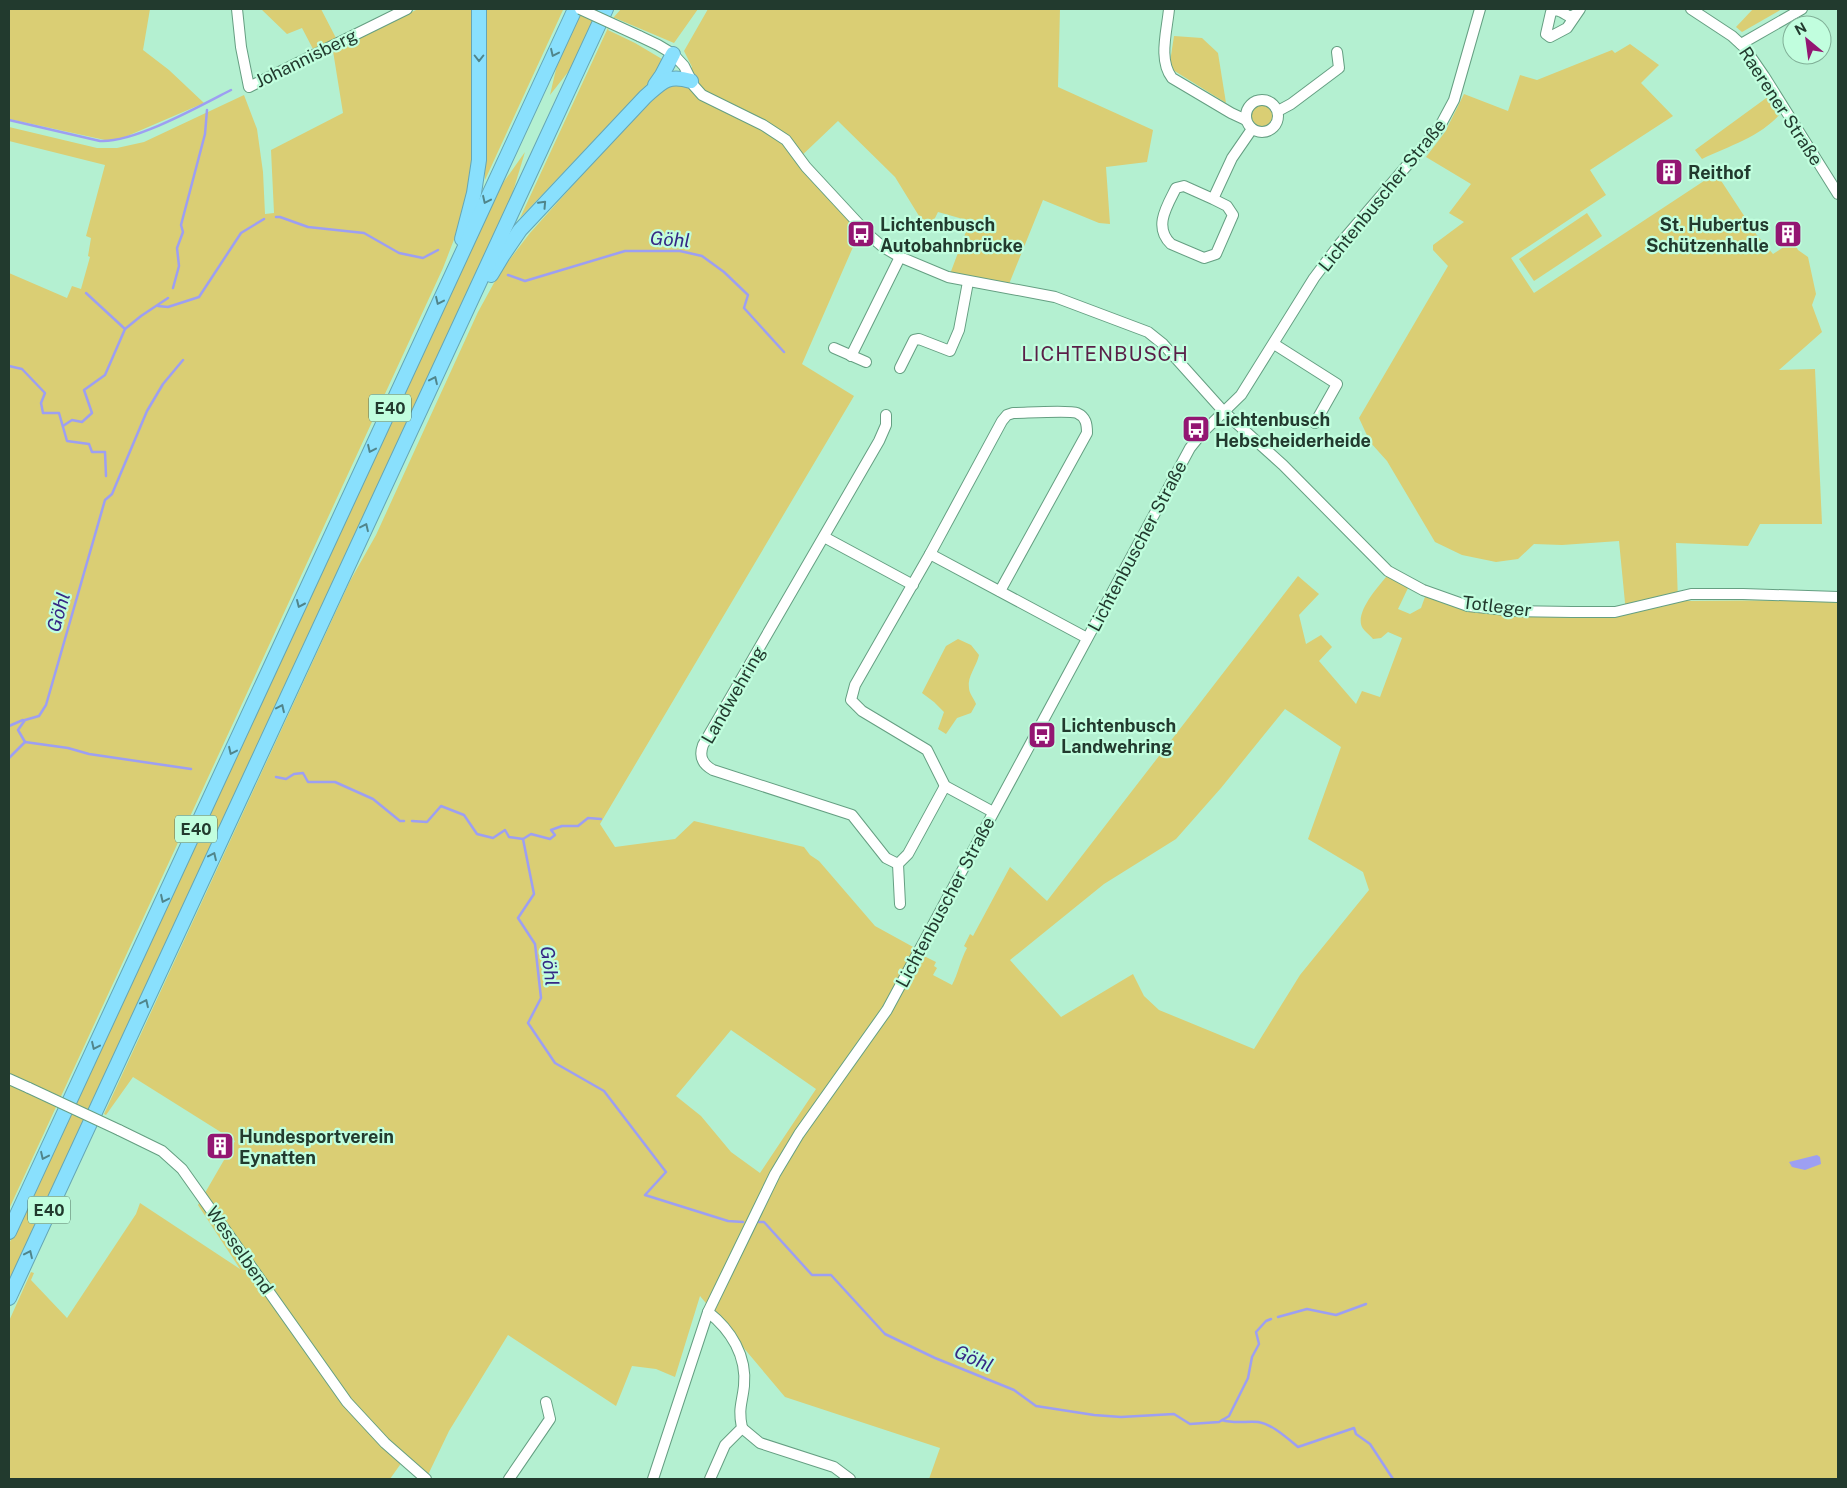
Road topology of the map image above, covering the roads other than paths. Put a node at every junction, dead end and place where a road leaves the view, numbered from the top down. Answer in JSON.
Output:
{"nodes":[{"id":1,"x":237,"y":9,"type":"edge"},
{"id":2,"x":407,"y":9,"type":"edge"},
{"id":3,"x":479,"y":9,"type":"edge"},
{"id":4,"x":575,"y":9,"type":"edge"},
{"id":5,"x":580,"y":9,"type":"edge"},
{"id":6,"x":606,"y":9,"type":"edge"},
{"id":7,"x":614,"y":9,"type":"edge"},
{"id":8,"x":1169,"y":9,"type":"edge"},
{"id":9,"x":1480,"y":9,"type":"edge"},
{"id":10,"x":1691,"y":9,"type":"edge"},
{"id":11,"x":1802,"y":9,"type":"edge"},
{"id":12,"x":595,"y":33,"type":"junction"},
{"id":13,"x":1741,"y":44,"type":"junction"},
{"id":14,"x":1337,"y":52,"type":"dead end"},
{"id":15,"x":673,"y":54,"type":"junction"},
{"id":16,"x":692,"y":81,"type":"junction"},
{"id":17,"x":645,"y":97,"type":"junction"},
{"id":18,"x":1278,"y":111,"type":"junction"},
{"id":19,"x":1249,"y":124,"type":"junction"},
{"id":20,"x":1838,"y":194,"type":"edge"},
{"id":21,"x":1213,"y":199,"type":"junction"},
{"id":22,"x":460,"y":257,"type":"junction"},
{"id":23,"x":900,"y":257,"type":"junction"},
{"id":24,"x":968,"y":282,"type":"junction"},
{"id":25,"x":472,"y":298,"type":"junction"},
{"id":26,"x":1274,"y":344,"type":"junction"},
{"id":27,"x":834,"y":348,"type":"dead end"},
{"id":28,"x":851,"y":356,"type":"junction"},
{"id":29,"x":866,"y":362,"type":"dead end"},
{"id":30,"x":900,"y":368,"type":"dead end"},
{"id":31,"x":1224,"y":412,"type":"junction"},
{"id":32,"x":886,"y":415,"type":"dead end"},
{"id":33,"x":1315,"y":423,"type":"dead end"},
{"id":34,"x":824,"y":537,"type":"junction"},
{"id":35,"x":930,"y":554,"type":"junction"},
{"id":36,"x":913,"y":585,"type":"junction"},
{"id":37,"x":1000,"y":591,"type":"junction"},
{"id":38,"x":1838,"y":597,"type":"edge"},
{"id":39,"x":1087,"y":638,"type":"junction"},
{"id":40,"x":945,"y":786,"type":"junction"},
{"id":41,"x":993,"y":812,"type":"junction"},
{"id":42,"x":898,"y":864,"type":"junction"},
{"id":43,"x":900,"y":904,"type":"dead end"},
{"id":44,"x":9,"y":1079,"type":"edge"},
{"id":45,"x":9,"y":1232,"type":"edge"},
{"id":46,"x":9,"y":1298,"type":"edge"},
{"id":47,"x":708,"y":1312,"type":"junction"},
{"id":48,"x":546,"y":1402,"type":"dead end"},
{"id":49,"x":742,"y":1428,"type":"junction"},
{"id":50,"x":426,"y":1479,"type":"edge"},
{"id":51,"x":509,"y":1479,"type":"edge"},
{"id":52,"x":653,"y":1479,"type":"edge"},
{"id":53,"x":710,"y":1479,"type":"edge"},
{"id":54,"x":850,"y":1479,"type":"edge"}],
"edges":[{"from":1,"to":2,"type":"street","name":"Johannisberg"},
{"from":3,"to":22,"type":"highway","one_way":true},
{"from":4,"to":22,"type":"highway","number":"E40","one_way":true},
{"from":5,"to":15,"type":"street","bridge":true},
{"from":6,"to":12,"type":"highway","number":"E40"},
{"from":7,"to":12,"type":"highway"},
{"from":8,"to":19,"type":"street"},
{"from":9,"to":26,"type":"street","name":"Lichtenbuscher Straße"},
{"from":10,"to":13,"type":"street","name":"Raerener Straße"},
{"from":11,"to":13,"type":"street"},
{"from":12,"to":25,"type":"highway","number":"E40"},
{"from":13,"to":20,"type":"street","name":"Raerener Straße"},
{"from":14,"to":18,"type":"street"},
{"from":15,"to":16,"type":"street","name":"Totleger"},
{"from":15,"to":17,"type":"highway"},
{"from":16,"to":17,"type":"highway"},
{"from":16,"to":23,"type":"street","name":"Totleger"},
{"from":25,"to":17,"type":"highway","one_way":true},
{"from":18,"to":19,"type":"street"},
{"from":18,"to":19,"type":"street"},
{"from":19,"to":21,"type":"street"},
{"from":21,"to":21,"type":"street"},
{"from":22,"to":45,"type":"highway","number":"E40","one_way":true},
{"from":23,"to":24,"type":"street","name":"Totleger"},
{"from":23,"to":28,"type":"street"},
{"from":24,"to":30,"type":"street"},
{"from":24,"to":31,"type":"street","name":"Totleger"},
{"from":46,"to":25,"type":"highway","number":"E40","one_way":true},
{"from":26,"to":31,"type":"street","name":"Lichtenbuscher Straße"},
{"from":26,"to":33,"type":"street"},
{"from":27,"to":28,"type":"street"},
{"from":28,"to":29,"type":"street"},
{"from":31,"to":38,"type":"street","name":"Totleger"},
{"from":31,"to":39,"type":"street","name":"Lichtenbuscher Straße"},
{"from":32,"to":34,"type":"street","name":"Landwehring"},
{"from":34,"to":36,"type":"street"},
{"from":34,"to":42,"type":"street","name":"Landwehring"},
{"from":35,"to":36,"type":"street"},
{"from":35,"to":37,"type":"street"},
{"from":35,"to":37,"type":"street"},
{"from":36,"to":40,"type":"street"},
{"from":37,"to":39,"type":"street"},
{"from":39,"to":41,"type":"street","name":"Lichtenbuscher Straße"},
{"from":40,"to":41,"type":"street"},
{"from":40,"to":42,"type":"street"},
{"from":41,"to":47,"type":"street","name":"Lichtenbuscher Straße"},
{"from":42,"to":43,"type":"street"},
{"from":44,"to":50,"type":"street","name":"Wesselbend","bridge":true},
{"from":47,"to":49,"type":"street"},
{"from":47,"to":52,"type":"street","name":"Lichtenbuscher Straße"},
{"from":48,"to":51,"type":"street"},
{"from":49,"to":53,"type":"street"},
{"from":49,"to":54,"type":"street"}]}
